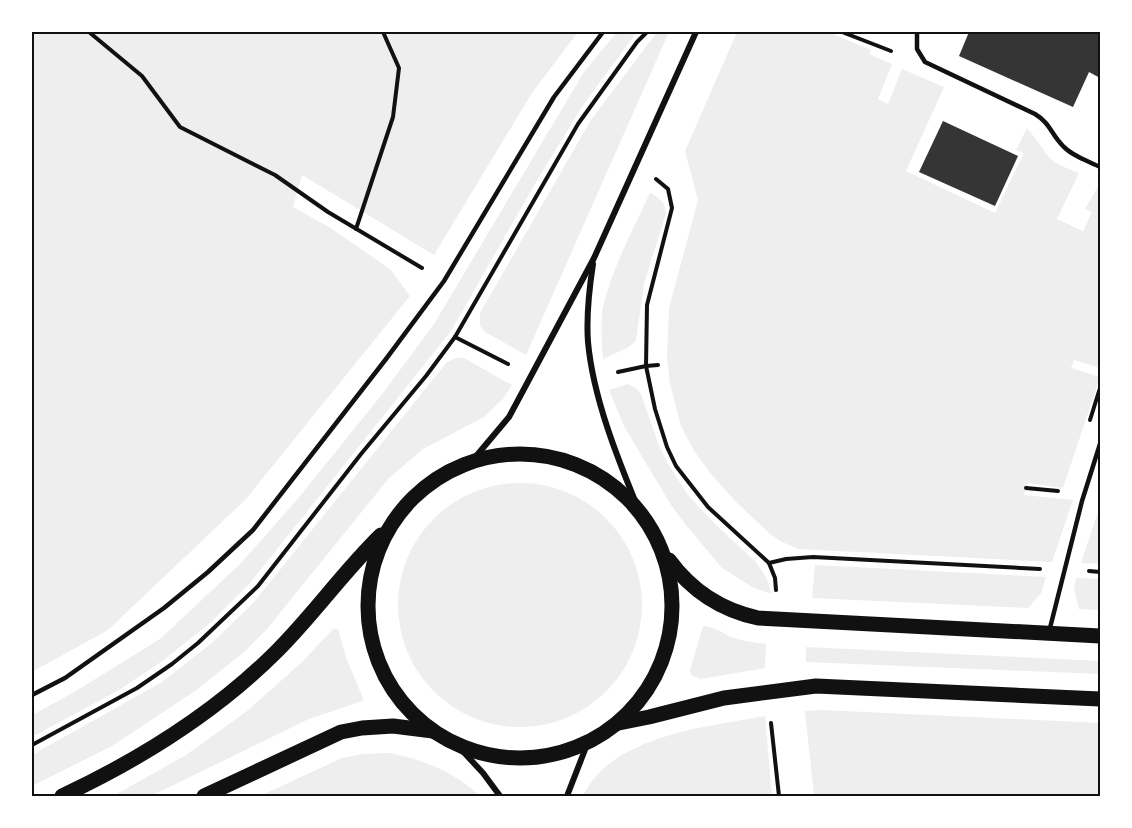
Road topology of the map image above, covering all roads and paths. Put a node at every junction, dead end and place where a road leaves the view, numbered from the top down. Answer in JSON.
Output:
{"nodes":[{"id":1,"x":89,"y":32,"type":"edge"},
{"id":2,"x":383,"y":32,"type":"edge"},
{"id":3,"x":603,"y":32,"type":"edge"},
{"id":4,"x":647,"y":32,"type":"edge"},
{"id":5,"x":696,"y":32,"type":"edge"},
{"id":6,"x":842,"y":32,"type":"edge"},
{"id":7,"x":917,"y":32,"type":"edge"},
{"id":8,"x":925,"y":62,"type":"junction"},
{"id":9,"x":635,"y":166,"type":"junction"},
{"id":10,"x":1101,"y":167,"type":"edge"},
{"id":11,"x":356,"y":228,"type":"junction"},
{"id":12,"x":594,"y":258,"type":"junction"},
{"id":13,"x":444,"y":281,"type":"junction"},
{"id":14,"x":455,"y":337,"type":"dead end"},
{"id":15,"x":1101,"y":444,"type":"edge"},
{"id":16,"x":472,"y":461,"type":"junction"},
{"id":17,"x":638,"y":508,"type":"junction"},
{"id":18,"x":390,"y":527,"type":"junction"},
{"id":19,"x":663,"y":553,"type":"junction"},
{"id":20,"x":769,"y":563,"type":"junction"},
{"id":21,"x":1064,"y":570,"type":"junction"},
{"id":22,"x":1101,"y":572,"type":"edge"},
{"id":23,"x":774,"y":620,"type":"junction"},
{"id":24,"x":1049,"y":634,"type":"junction"},
{"id":25,"x":1101,"y":636,"type":"edge"},
{"id":26,"x":769,"y":691,"type":"junction"},
{"id":27,"x":32,"y":695,"type":"edge"},
{"id":28,"x":1101,"y":699,"type":"edge"},
{"id":29,"x":619,"y":723,"type":"junction"},
{"id":30,"x":433,"y":731,"type":"junction"},
{"id":31,"x":588,"y":742,"type":"junction"},
{"id":32,"x":457,"y":745,"type":"junction"},
{"id":33,"x":62,"y":796,"type":"edge"},
{"id":34,"x":204,"y":796,"type":"edge"},
{"id":35,"x":500,"y":796,"type":"edge"},
{"id":36,"x":567,"y":796,"type":"edge"},
{"id":37,"x":779,"y":796,"type":"edge"}],
"edges":[{"from":1,"to":11,"type":"path"},
{"from":2,"to":11,"type":"path"},
{"from":3,"to":13,"type":"lane"},
{"from":4,"to":14,"type":"path"},
{"from":5,"to":9,"type":"street"},
{"from":6,"to":8,"type":"path"},
{"from":7,"to":8,"type":"lane"},
{"from":8,"to":10,"type":"lane"},
{"from":9,"to":12,"type":"street"},
{"from":9,"to":20,"type":"path"},
{"from":11,"to":13,"type":"path"},
{"from":12,"to":16,"type":"street"},
{"from":12,"to":17,"type":"street"},
{"from":13,"to":27,"type":"lane"},
{"from":15,"to":21,"type":"lane"},
{"from":16,"to":17,"type":"main road"},
{"from":16,"to":18,"type":"main road"},
{"from":17,"to":19,"type":"main road"},
{"from":18,"to":30,"type":"main road"},
{"from":18,"to":33,"type":"main road"},
{"from":19,"to":23,"type":"main road"},
{"from":19,"to":29,"type":"main road"},
{"from":20,"to":21,"type":"path"},
{"from":20,"to":23,"type":"path"},
{"from":21,"to":22,"type":"path"},
{"from":21,"to":24,"type":"lane"},
{"from":23,"to":24,"type":"main road"},
{"from":24,"to":25,"type":"main road"},
{"from":26,"to":28,"type":"main road"},
{"from":26,"to":29,"type":"main road"},
{"from":26,"to":37,"type":"path"},
{"from":29,"to":31,"type":"main road"},
{"from":30,"to":32,"type":"main road"},
{"from":30,"to":34,"type":"main road"},
{"from":31,"to":32,"type":"main road"},
{"from":31,"to":36,"type":"street"},
{"from":32,"to":35,"type":"street"}]}
